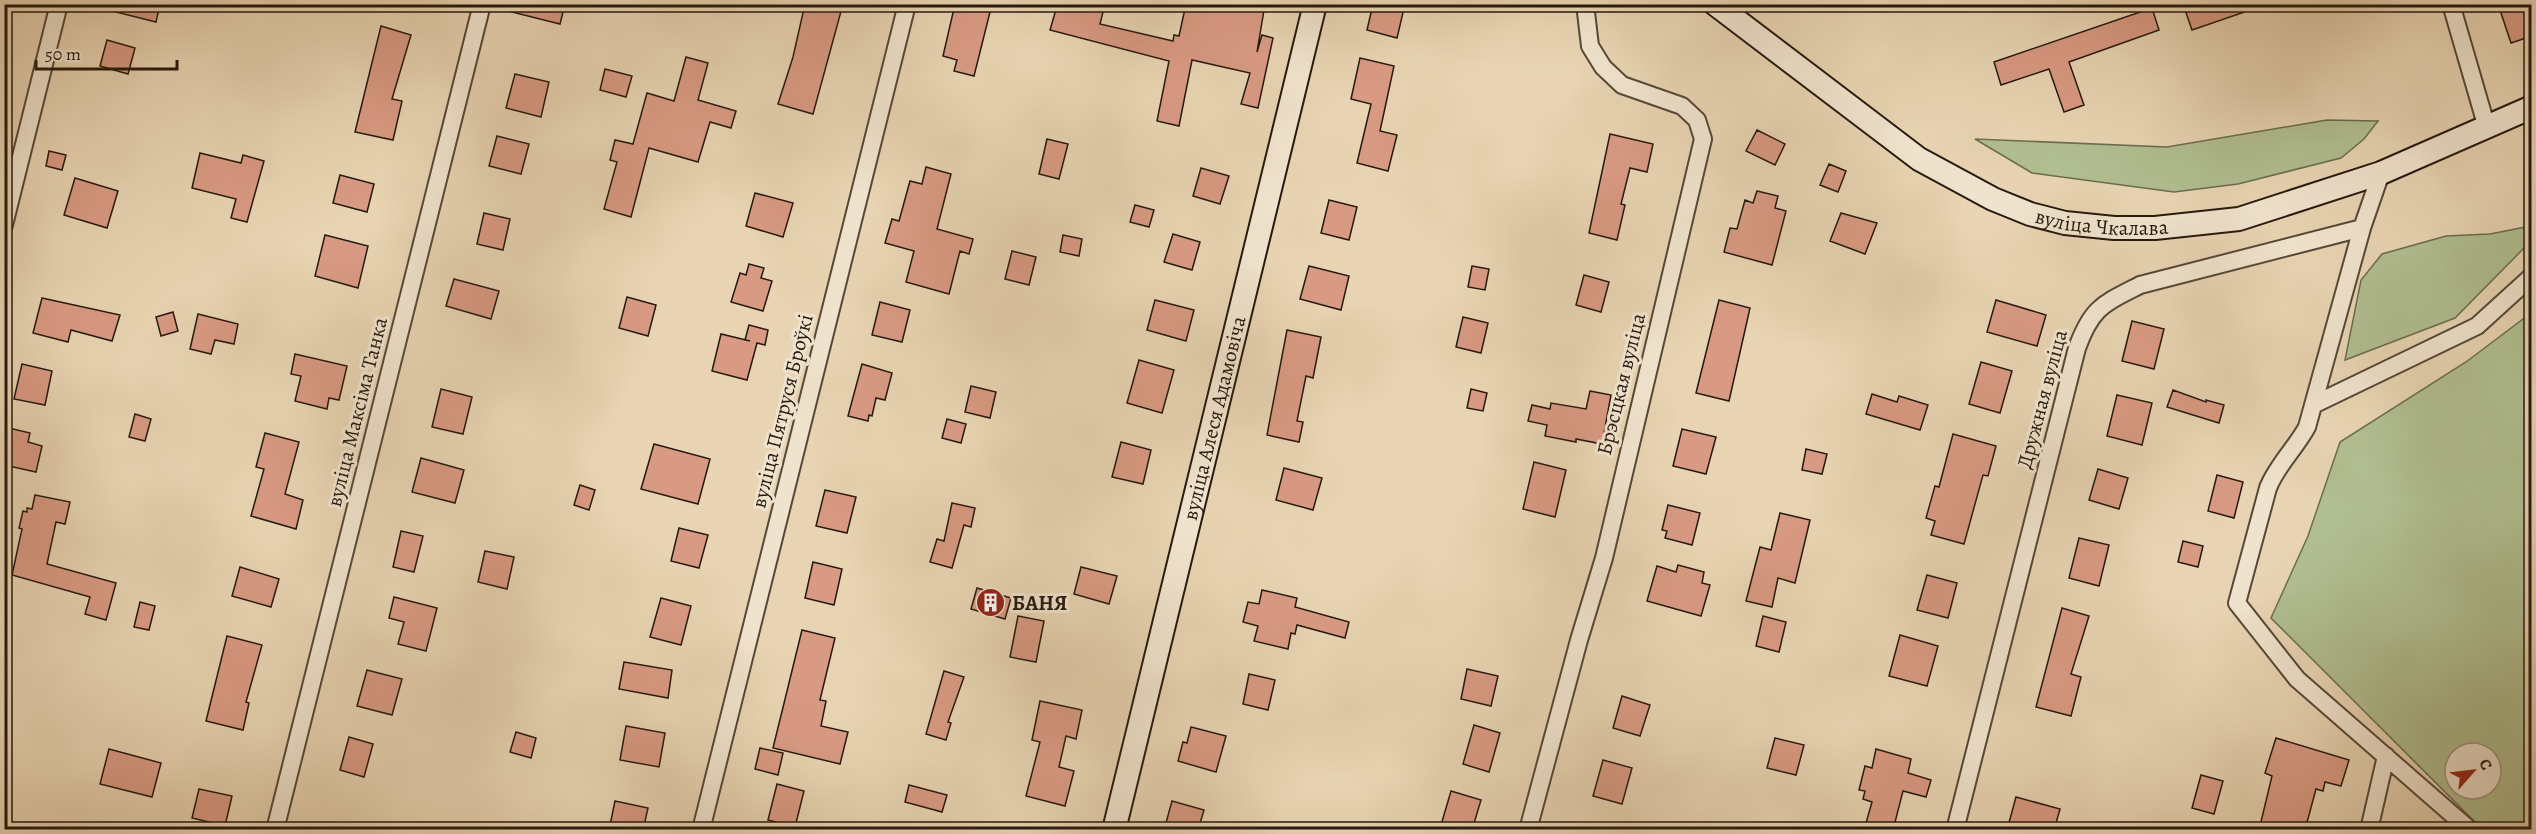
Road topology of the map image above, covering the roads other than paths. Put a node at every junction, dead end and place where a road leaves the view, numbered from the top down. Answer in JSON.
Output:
{"nodes":[{"id":1,"x":59,"y":4,"type":"edge"},
{"id":2,"x":482,"y":4,"type":"edge"},
{"id":3,"x":907,"y":4,"type":"edge"},
{"id":4,"x":1315,"y":4,"type":"edge"},
{"id":5,"x":1585,"y":4,"type":"edge"},
{"id":6,"x":1714,"y":4,"type":"edge"},
{"id":7,"x":2451,"y":4,"type":"edge"},
{"id":8,"x":2532,"y":107,"type":"edge"},
{"id":9,"x":2487,"y":128,"type":"junction"},
{"id":10,"x":2381,"y":174,"type":"junction"},
{"id":11,"x":4,"y":225,"type":"edge"},
{"id":12,"x":2362,"y":228,"type":"junction"},
{"id":13,"x":2532,"y":276,"type":"edge"},
{"id":14,"x":2314,"y":404,"type":"junction"},
{"id":15,"x":2386,"y":756,"type":"junction"},
{"id":16,"x":275,"y":830,"type":"edge"},
{"id":17,"x":701,"y":830,"type":"edge"},
{"id":18,"x":1114,"y":830,"type":"edge"},
{"id":19,"x":1528,"y":830,"type":"edge"},
{"id":20,"x":1954,"y":830,"type":"edge"},
{"id":21,"x":2369,"y":830,"type":"edge"},
{"id":22,"x":2470,"y":830,"type":"edge"}],
"edges":[{"from":1,"to":11,"type":"street"},
{"from":2,"to":16,"type":"street","name":"вуліца Максіма Танка"},
{"from":3,"to":17,"type":"street","name":"вуліца Пятруся Броўкі"},
{"from":4,"to":18,"type":"street","name":"вуліца Алеся Адамовіча"},
{"from":5,"to":19,"type":"street","name":"Брэсцкая вуліца"},
{"from":6,"to":10,"type":"street","name":"вуліца Чкалава"},
{"from":7,"to":9,"type":"street"},
{"from":8,"to":9,"type":"street","name":"вуліца Чкалава"},
{"from":9,"to":10,"type":"street","name":"вуліца Чкалава"},
{"from":10,"to":12,"type":"street"},
{"from":12,"to":14,"type":"street"},
{"from":12,"to":20,"type":"street","name":"Дружная вуліца"},
{"from":13,"to":14,"type":"street"},
{"from":14,"to":15,"type":"street"},
{"from":15,"to":21,"type":"street"},
{"from":15,"to":22,"type":"street"}]}
